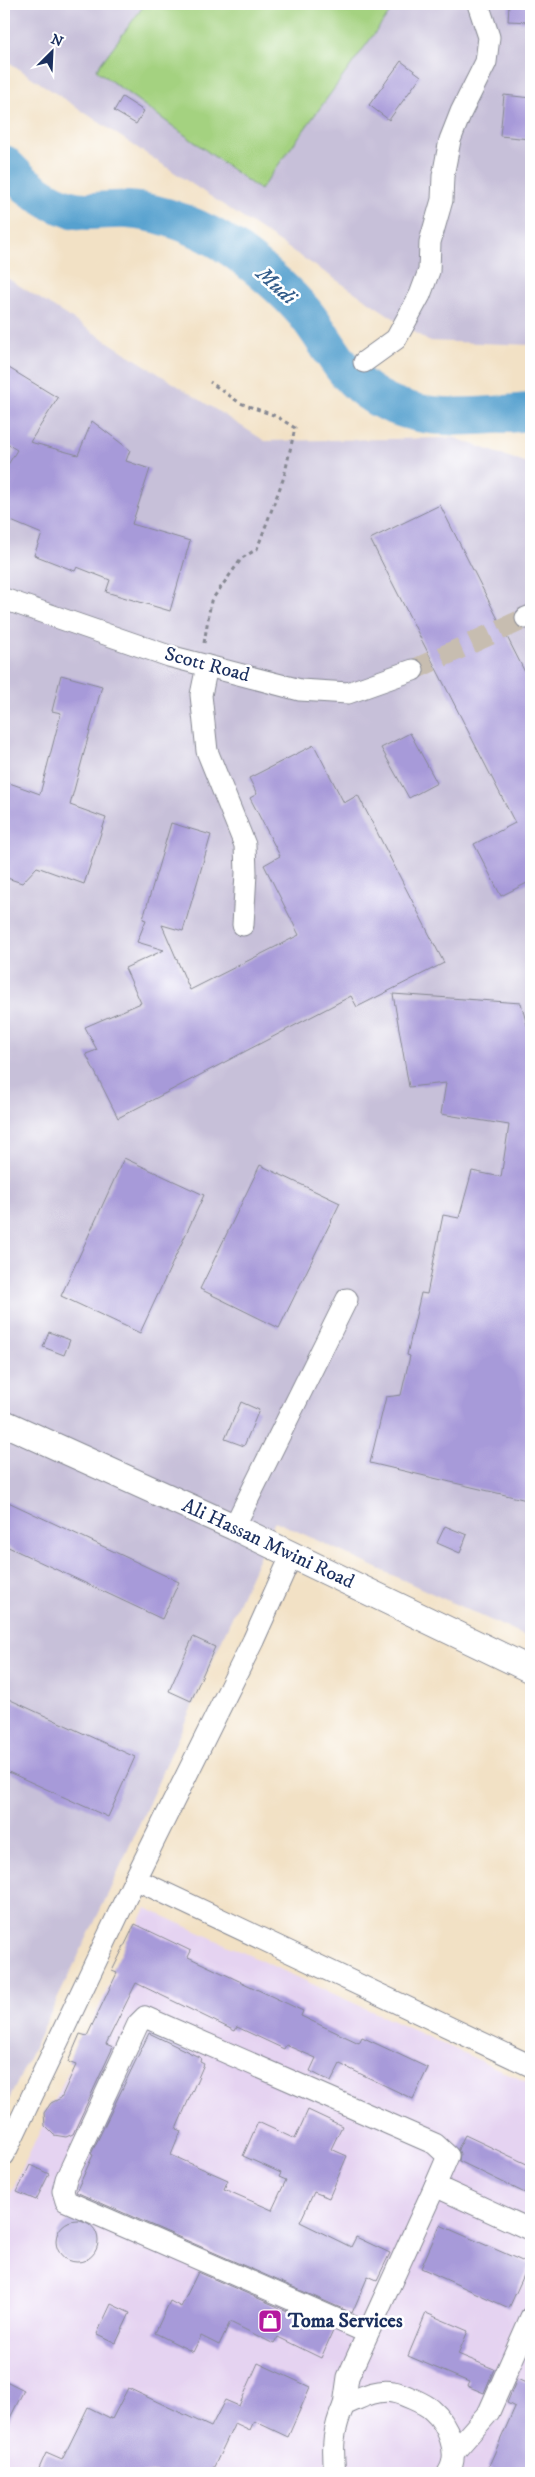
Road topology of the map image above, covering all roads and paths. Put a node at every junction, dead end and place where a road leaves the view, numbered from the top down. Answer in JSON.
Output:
{"nodes":[{"id":1,"x":478,"y":4,"type":"edge"},
{"id":2,"x":364,"y":362,"type":"dead end"},
{"id":3,"x":210,"y":382,"type":"dead end"},
{"id":4,"x":4,"y":599,"type":"edge"},
{"id":5,"x":203,"y":665,"type":"junction"},
{"id":6,"x":414,"y":670,"type":"tunnel mouth"},
{"id":7,"x":243,"y":925,"type":"dead end"},
{"id":8,"x":347,"y":1299,"type":"dead end"},
{"id":9,"x":4,"y":1423,"type":"edge"},
{"id":10,"x":234,"y":1527,"type":"junction"},
{"id":11,"x":292,"y":1554,"type":"junction"},
{"id":12,"x":531,"y":1670,"type":"edge"},
{"id":13,"x":135,"y":1879,"type":"junction"},
{"id":14,"x":531,"y":2066,"type":"edge"},
{"id":15,"x":4,"y":2155,"type":"edge"},
{"id":16,"x":435,"y":2186,"type":"junction"},
{"id":17,"x":531,"y":2230,"type":"edge"},
{"id":18,"x":531,"y":2317,"type":"edge"},
{"id":19,"x":368,"y":2333,"type":"junction"},
{"id":20,"x":344,"y":2405,"type":"junction"},
{"id":21,"x":452,"y":2467,"type":"edge"},
{"id":22,"x":335,"y":2473,"type":"edge"}],
"edges":[{"from":1,"to":2,"type":"street"},
{"from":3,"to":5,"type":"path"},
{"from":4,"to":5,"type":"street","name":"Scott Road"},
{"from":5,"to":6,"type":"street","name":"Scott Road"},
{"from":5,"to":7,"type":"street"},
{"from":8,"to":10,"type":"street"},
{"from":9,"to":10,"type":"main road","name":"Ali Hassan Mwini Road"},
{"from":10,"to":11,"type":"main road","name":"Ali Hassan Mwini Road"},
{"from":11,"to":12,"type":"main road","name":"Ali Hassan Mwini Road"},
{"from":11,"to":13,"type":"street"},
{"from":13,"to":14,"type":"street"},
{"from":13,"to":15,"type":"street"},
{"from":16,"to":17,"type":"street"},
{"from":16,"to":19,"type":"street"},
{"from":16,"to":19,"type":"street"},
{"from":18,"to":21,"type":"street"},
{"from":19,"to":20,"type":"street"},
{"from":20,"to":21,"type":"street"},
{"from":20,"to":22,"type":"street"}]}
